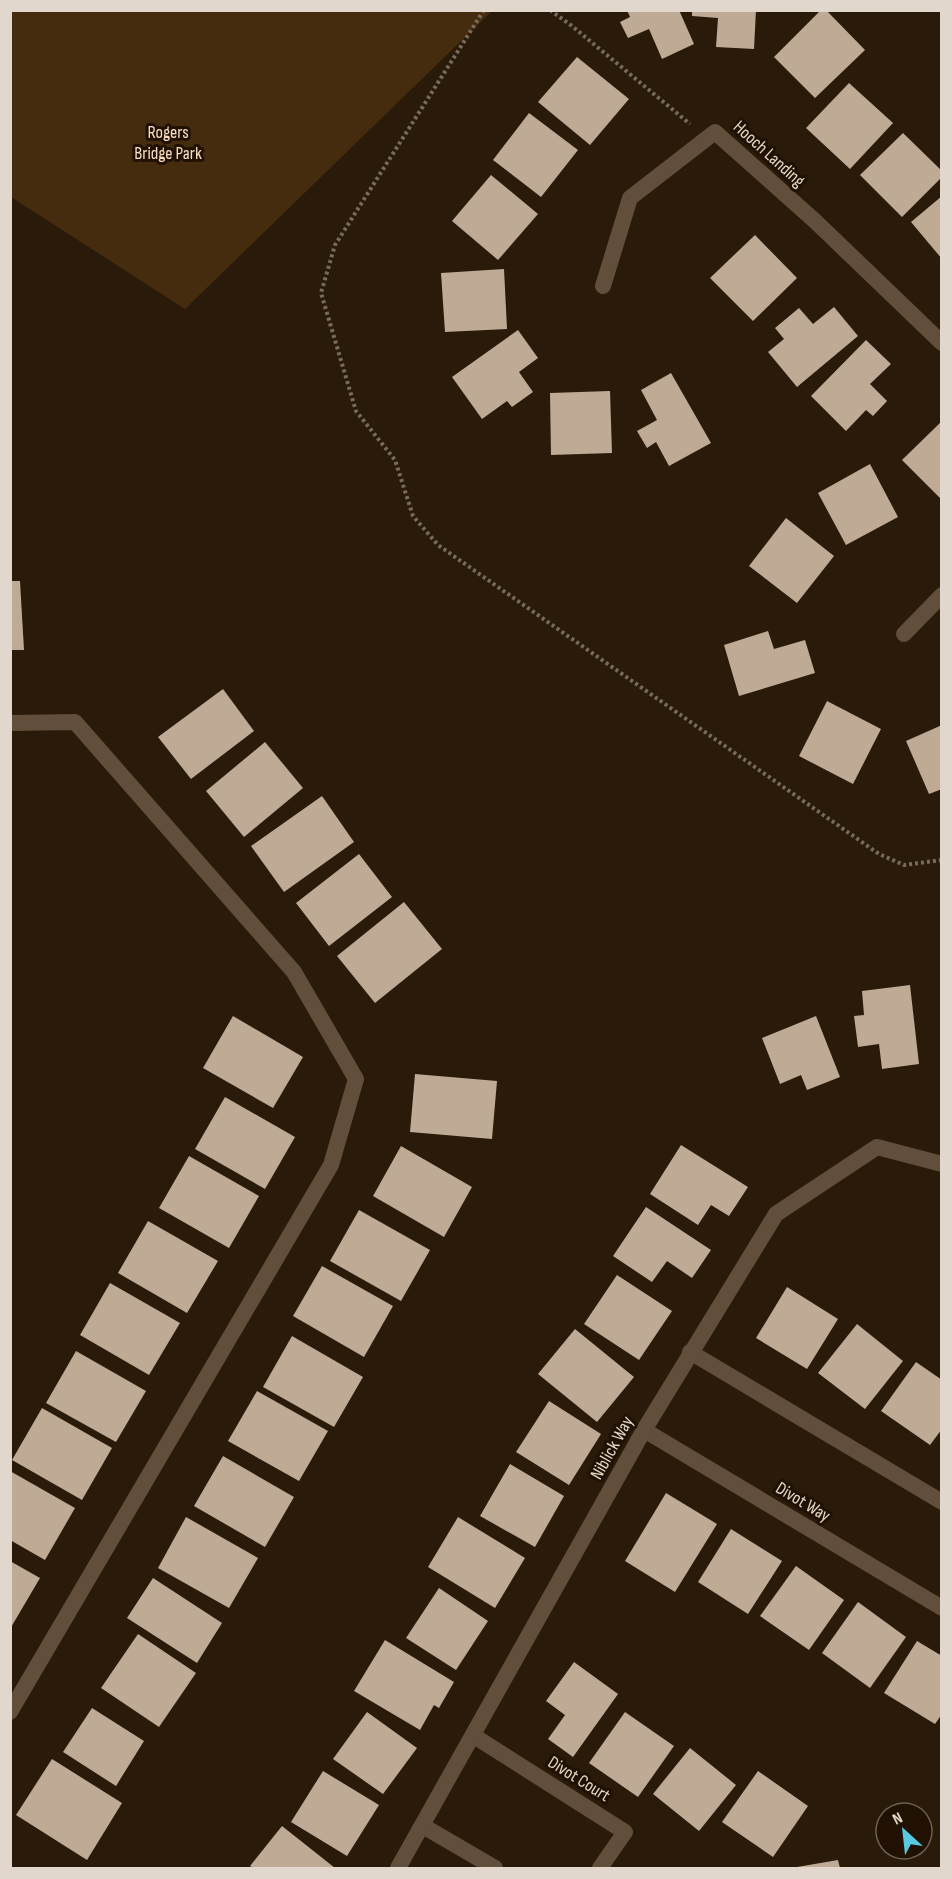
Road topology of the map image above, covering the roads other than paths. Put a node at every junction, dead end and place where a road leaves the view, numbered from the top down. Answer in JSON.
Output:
{"nodes":[{"id":1,"x":603,"y":286,"type":"dead end"},
{"id":2,"x":942,"y":343,"type":"edge"},
{"id":3,"x":942,"y":595,"type":"edge"},
{"id":4,"x":904,"y":634,"type":"dead end"},
{"id":5,"x":10,"y":723,"type":"edge"},
{"id":6,"x":942,"y":1164,"type":"edge"},
{"id":7,"x":690,"y":1352,"type":"junction"},
{"id":8,"x":644,"y":1430,"type":"junction"},
{"id":9,"x":942,"y":1502,"type":"edge"},
{"id":10,"x":942,"y":1608,"type":"edge"},
{"id":11,"x":10,"y":1712,"type":"edge"},
{"id":12,"x":474,"y":1736,"type":"junction"},
{"id":13,"x":423,"y":1827,"type":"junction"},
{"id":14,"x":398,"y":1869,"type":"edge"},
{"id":15,"x":495,"y":1869,"type":"edge"},
{"id":16,"x":600,"y":1869,"type":"edge"}],
"edges":[{"from":1,"to":2,"type":"street","name":"Hooch Landing"},
{"from":3,"to":4,"type":"street"},
{"from":5,"to":11,"type":"street"},
{"from":6,"to":7,"type":"street","name":"Niblick Way"},
{"from":7,"to":8,"type":"street","name":"Niblick Way"},
{"from":7,"to":9,"type":"street"},
{"from":8,"to":10,"type":"street","name":"Divot Way"},
{"from":8,"to":12,"type":"street","name":"Niblick Way"},
{"from":12,"to":13,"type":"street","name":"Niblick Way"},
{"from":12,"to":16,"type":"street","name":"Divot Court"},
{"from":13,"to":14,"type":"street","name":"Niblick Way"},
{"from":13,"to":15,"type":"street"}]}
